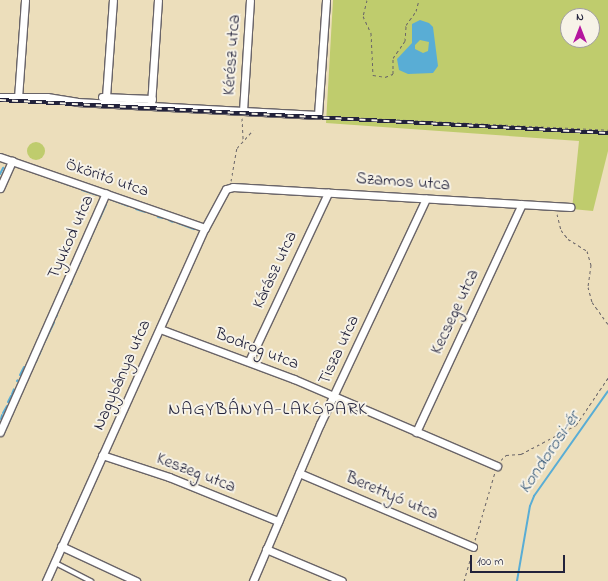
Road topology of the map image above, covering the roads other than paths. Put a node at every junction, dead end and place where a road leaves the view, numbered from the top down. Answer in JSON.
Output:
{"nodes":[{"id":1,"x":25,"y":0,"type":"edge"},
{"id":2,"x":113,"y":0,"type":"edge"},
{"id":3,"x":158,"y":0,"type":"edge"},
{"id":4,"x":250,"y":0,"type":"edge"},
{"id":5,"x":326,"y":0,"type":"edge"},
{"id":6,"x":0,"y":97,"type":"edge"},
{"id":7,"x":106,"y":97,"type":"junction"},
{"id":8,"x":18,"y":98,"type":"junction"},
{"id":9,"x":91,"y":102,"type":"junction"},
{"id":10,"x":151,"y":102,"type":"junction"},
{"id":11,"x":243,"y":111,"type":"junction"},
{"id":12,"x":0,"y":157,"type":"edge"},
{"id":13,"x":12,"y":161,"type":"junction"},
{"id":14,"x":232,"y":187,"type":"joint"},
{"id":15,"x":0,"y":188,"type":"edge"},
{"id":16,"x":106,"y":193,"type":"junction"},
{"id":17,"x":328,"y":193,"type":"junction"},
{"id":18,"x":426,"y":199,"type":"junction"},
{"id":19,"x":522,"y":204,"type":"junction"},
{"id":20,"x":570,"y":207,"type":"dead end"},
{"id":21,"x":205,"y":228,"type":"junction"},
{"id":22,"x":160,"y":329,"type":"junction"},
{"id":23,"x":249,"y":361,"type":"junction"},
{"id":24,"x":334,"y":396,"type":"junction"},
{"id":25,"x":0,"y":432,"type":"edge"},
{"id":26,"x":416,"y":432,"type":"junction"},
{"id":27,"x":102,"y":455,"type":"junction"},
{"id":28,"x":498,"y":464,"type":"road end"},
{"id":29,"x":299,"y":473,"type":"junction"},
{"id":30,"x":278,"y":521,"type":"junction"},
{"id":31,"x":62,"y":546,"type":"junction"},
{"id":32,"x":473,"y":547,"type":"road end"},
{"id":33,"x":266,"y":549,"type":"junction"},
{"id":34,"x":54,"y":562,"type":"junction"},
{"id":35,"x":46,"y":581,"type":"edge"},
{"id":36,"x":91,"y":581,"type":"edge"},
{"id":37,"x":136,"y":581,"type":"edge"},
{"id":38,"x":253,"y":581,"type":"edge"},
{"id":39,"x":342,"y":581,"type":"edge"}],
"edges":[{"from":1,"to":8,"type":"street"},
{"from":2,"to":7,"type":"street"},
{"from":3,"to":10,"type":"street"},
{"from":4,"to":11,"type":"street","name":"Kérész utca"},
{"from":5,"to":11,"type":"street"},
{"from":6,"to":8,"type":"street"},
{"from":7,"to":9,"type":"street"},
{"from":7,"to":10,"type":"street"},
{"from":8,"to":9,"type":"street"},
{"from":9,"to":10,"type":"street"},
{"from":10,"to":11,"type":"street"},
{"from":12,"to":13,"type":"street","name":"Ököritó utca"},
{"from":13,"to":15,"type":"street"},
{"from":13,"to":16,"type":"street","name":"Ököritó utca"},
{"from":14,"to":17,"type":"street","name":"Szamos utca"},
{"from":14,"to":21,"type":"street","name":"Nagybánya utca"},
{"from":16,"to":21,"type":"street","name":"Ököritó utca"},
{"from":16,"to":25,"type":"street","name":"Tyukod utca"},
{"from":17,"to":18,"type":"street","name":"Szamos utca"},
{"from":17,"to":23,"type":"street","name":"Kárász utca"},
{"from":18,"to":19,"type":"street","name":"Szamos utca"},
{"from":18,"to":24,"type":"street","name":"Tisza utca"},
{"from":19,"to":20,"type":"street","name":"Szamos utca"},
{"from":19,"to":26,"type":"street","name":"Kecsege utca"},
{"from":21,"to":22,"type":"street","name":"Nagybánya utca"},
{"from":22,"to":23,"type":"street","name":"Bodrog utca"},
{"from":22,"to":27,"type":"street","name":"Nagybánya utca"},
{"from":23,"to":24,"type":"street","name":"Bodrog utca"},
{"from":24,"to":26,"type":"street","name":"Bodrog utca"},
{"from":24,"to":29,"type":"street","name":"Tisza utca"},
{"from":26,"to":28,"type":"street","name":"Bodrog utca"},
{"from":27,"to":30,"type":"street","name":"Keszeg utca"},
{"from":27,"to":31,"type":"street","name":"Nagybánya utca"},
{"from":29,"to":30,"type":"street","name":"Tisza utca"},
{"from":29,"to":32,"type":"street","name":"Berettyó utca"},
{"from":30,"to":33,"type":"street","name":"Tisza utca"},
{"from":31,"to":34,"type":"street","name":"Nagybánya utca"},
{"from":31,"to":37,"type":"street"},
{"from":33,"to":38,"type":"street","name":"Tisza utca"},
{"from":33,"to":39,"type":"street"},
{"from":34,"to":35,"type":"street","name":"Nagybánya utca"},
{"from":34,"to":36,"type":"lane"}]}
